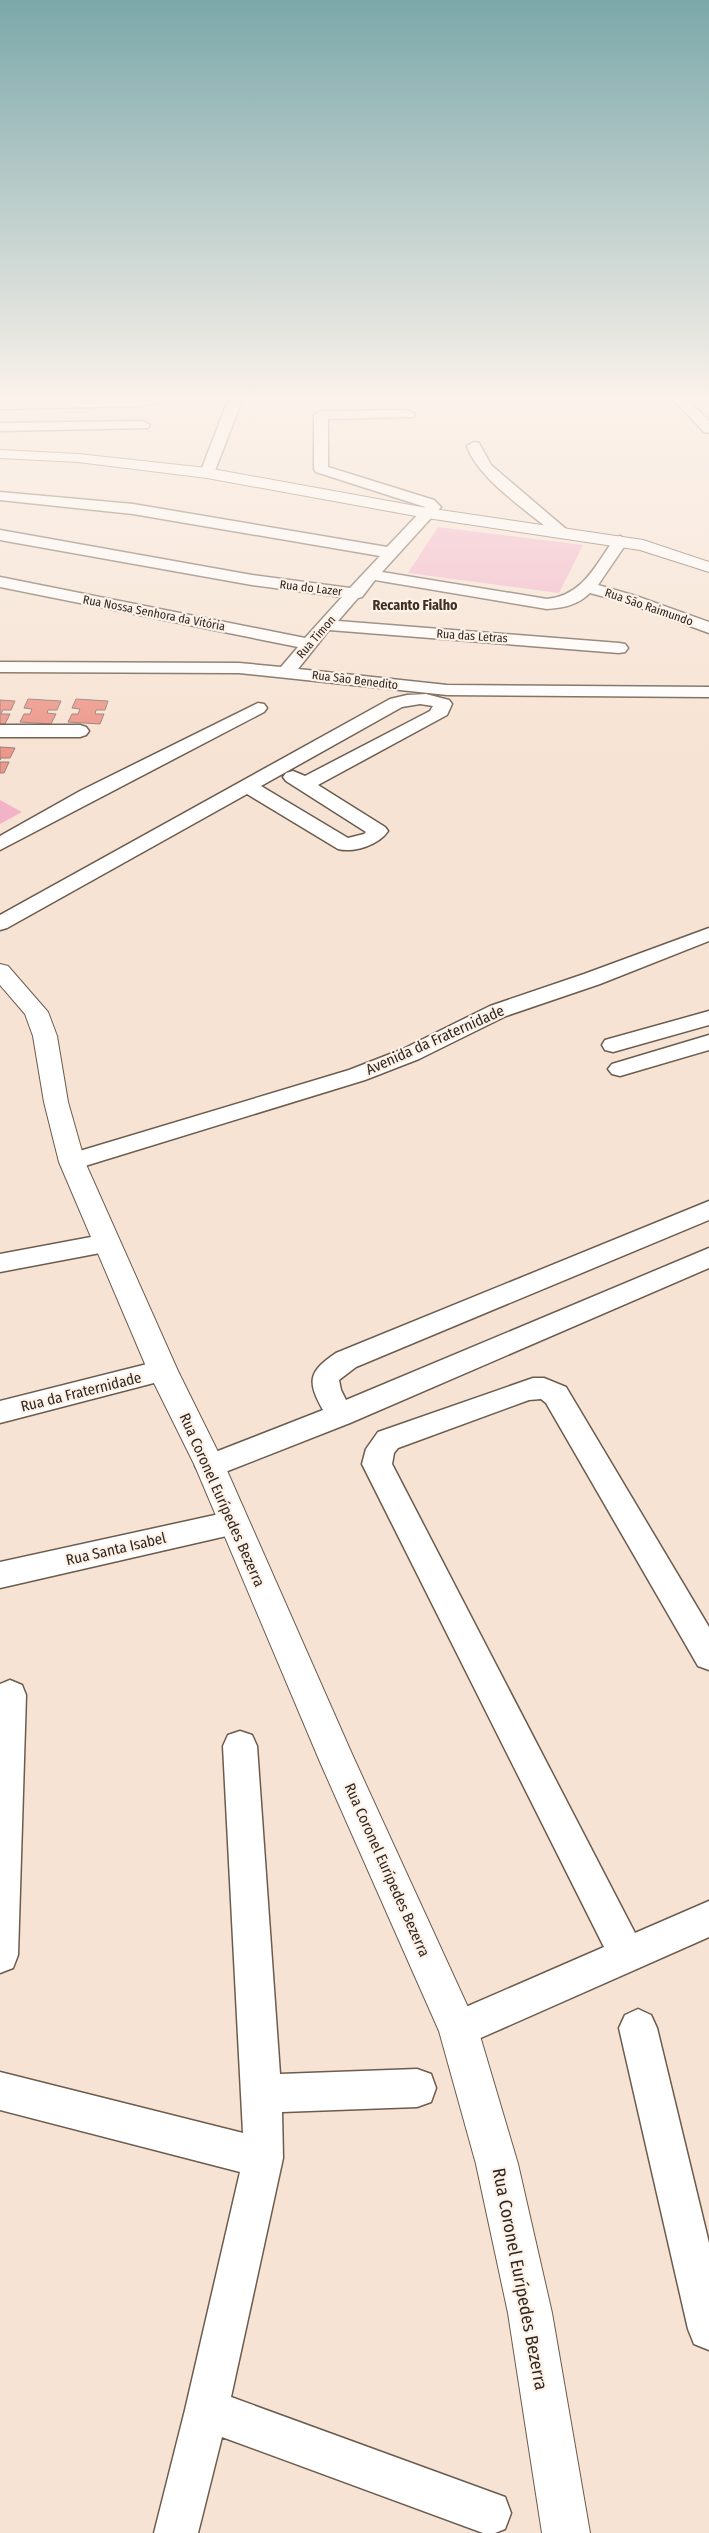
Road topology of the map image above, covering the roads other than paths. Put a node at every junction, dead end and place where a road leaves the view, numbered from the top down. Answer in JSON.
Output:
{"nodes":[{"id":1,"x":175,"y":516,"type":"edge"},
{"id":2,"x":424,"y":516,"type":"edge"},
{"id":3,"x":450,"y":516,"type":"edge"},
{"id":4,"x":542,"y":516,"type":"edge"},
{"id":5,"x":561,"y":532,"type":"junction"},
{"id":6,"x":0,"y":535,"type":"edge"},
{"id":7,"x":620,"y":541,"type":"junction"},
{"id":8,"x":392,"y":553,"type":"junction"},
{"id":9,"x":709,"y":567,"type":"edge"},
{"id":10,"x":372,"y":575,"type":"junction"},
{"id":11,"x":0,"y":582,"type":"edge"},
{"id":12,"x":589,"y":588,"type":"junction"},
{"id":13,"x":356,"y":594,"type":"junction"},
{"id":14,"x":325,"y":625,"type":"junction"},
{"id":15,"x":709,"y":628,"type":"edge"},
{"id":16,"x":308,"y":644,"type":"junction"},
{"id":17,"x":619,"y":648,"type":"dead end"},
{"id":18,"x":0,"y":667,"type":"edge"},
{"id":19,"x":286,"y":672,"type":"junction"},
{"id":20,"x":709,"y":692,"type":"edge"},
{"id":21,"x":258,"y":708,"type":"dead end"},
{"id":22,"x":0,"y":731,"type":"edge"},
{"id":23,"x":80,"y":731,"type":"dead end"},
{"id":24,"x":279,"y":768,"type":"junction"},
{"id":25,"x":305,"y":784,"type":"junction"},
{"id":26,"x":247,"y":786,"type":"junction"},
{"id":27,"x":0,"y":844,"type":"edge"},
{"id":28,"x":0,"y":924,"type":"edge"},
{"id":29,"x":709,"y":934,"type":"edge"},
{"id":30,"x":0,"y":971,"type":"edge"},
{"id":31,"x":709,"y":1018,"type":"edge"},
{"id":32,"x":709,"y":1042,"type":"edge"},
{"id":33,"x":613,"y":1044,"type":"dead end"},
{"id":34,"x":620,"y":1069,"type":"dead end"},
{"id":35,"x":72,"y":1162,"type":"junction"},
{"id":36,"x":709,"y":1210,"type":"edge"},
{"id":37,"x":107,"y":1243,"type":"junction"},
{"id":38,"x":709,"y":1257,"type":"edge"},
{"id":39,"x":0,"y":1263,"type":"edge"},
{"id":40,"x":163,"y":1371,"type":"junction"},
{"id":41,"x":0,"y":1412,"type":"edge"},
{"id":42,"x":340,"y":1415,"type":"junction"},
{"id":43,"x":210,"y":1466,"type":"junction"},
{"id":44,"x":233,"y":1523,"type":"junction"},
{"id":45,"x":0,"y":1575,"type":"edge"},
{"id":46,"x":709,"y":1656,"type":"edge"},
{"id":47,"x":10,"y":1695,"type":"dead end"},
{"id":48,"x":240,"y":1746,"type":"dead end"},
{"id":49,"x":709,"y":1919,"type":"edge"},
{"id":50,"x":0,"y":1955,"type":"edge"},
{"id":51,"x":627,"y":1955,"type":"junction"},
{"id":52,"x":638,"y":2028,"type":"dead end"},
{"id":53,"x":458,"y":2030,"type":"junction"},
{"id":54,"x":416,"y":2088,"type":"dead end"},
{"id":55,"x":0,"y":2091,"type":"edge"},
{"id":56,"x":262,"y":2094,"type":"junction"},
{"id":57,"x":263,"y":2158,"type":"junction"},
{"id":58,"x":709,"y":2329,"type":"edge"},
{"id":59,"x":207,"y":2410,"type":"junction"},
{"id":60,"x":489,"y":2513,"type":"dead end"},
{"id":61,"x":176,"y":2533,"type":"edge"},
{"id":62,"x":566,"y":2533,"type":"edge"}],
"edges":[{"from":1,"to":8,"type":"street"},
{"from":2,"to":8,"type":"street","name":"Rua Timon"},
{"from":3,"to":5,"type":"street"},
{"from":4,"to":5,"type":"street"},
{"from":5,"to":7,"type":"street"},
{"from":6,"to":13,"type":"street","name":"Rua do Lazer"},
{"from":7,"to":9,"type":"street"},
{"from":7,"to":12,"type":"street","name":"Rua São Raimundo"},
{"from":8,"to":10,"type":"street","name":"Rua Timon"},
{"from":10,"to":12,"type":"street","name":"Rua São Raimundo"},
{"from":10,"to":13,"type":"street","name":"Rua Timon"},
{"from":11,"to":16,"type":"street","name":"Rua Nossa Senhora da Vitória"},
{"from":12,"to":15,"type":"street","name":"Rua São Raimundo"},
{"from":13,"to":14,"type":"street","name":"Rua Timon"},
{"from":14,"to":16,"type":"street","name":"Rua Timon"},
{"from":14,"to":17,"type":"street","name":"Rua das Letras"},
{"from":16,"to":19,"type":"street","name":"Rua Timon"},
{"from":18,"to":19,"type":"street","name":"Rua São Benedito"},
{"from":19,"to":20,"type":"street","name":"Rua São Benedito"},
{"from":21,"to":27,"type":"street"},
{"from":22,"to":23,"type":"street"},
{"from":24,"to":25,"type":"street"},
{"from":24,"to":25,"type":"street"},
{"from":24,"to":26,"type":"street"},
{"from":25,"to":26,"type":"street"},
{"from":26,"to":28,"type":"street"},
{"from":29,"to":35,"type":"street","name":"Avenida da Fraternidade"},
{"from":30,"to":35,"type":"street","name":"Rua Coronel Eurípedes Bezerra"},
{"from":31,"to":33,"type":"street"},
{"from":32,"to":34,"type":"street"},
{"from":35,"to":37,"type":"street","name":"Rua Coronel Eurípedes Bezerra"},
{"from":36,"to":42,"type":"street"},
{"from":37,"to":39,"type":"street"},
{"from":37,"to":40,"type":"street","name":"Rua Coronel Eurípedes Bezerra"},
{"from":38,"to":42,"type":"street"},
{"from":40,"to":41,"type":"street","name":"Rua da Fraternidade"},
{"from":40,"to":43,"type":"street","name":"Rua Coronel Eurípedes Bezerra"},
{"from":42,"to":43,"type":"street"},
{"from":43,"to":44,"type":"street","name":"Rua Coronel Eurípedes Bezerra"},
{"from":44,"to":45,"type":"street","name":"Rua Santa Isabel"},
{"from":44,"to":53,"type":"street","name":"Rua Coronel Eurípedes Bezerra"},
{"from":46,"to":51,"type":"street"},
{"from":47,"to":50,"type":"street"},
{"from":48,"to":56,"type":"street"},
{"from":49,"to":51,"type":"street"},
{"from":51,"to":53,"type":"street"},
{"from":52,"to":58,"type":"street"},
{"from":53,"to":62,"type":"street","name":"Rua Coronel Eurípedes Bezerra"},
{"from":54,"to":56,"type":"street"},
{"from":55,"to":57,"type":"street"},
{"from":56,"to":57,"type":"street"},
{"from":57,"to":59,"type":"street"},
{"from":59,"to":60,"type":"street"},
{"from":59,"to":61,"type":"street"}]}
